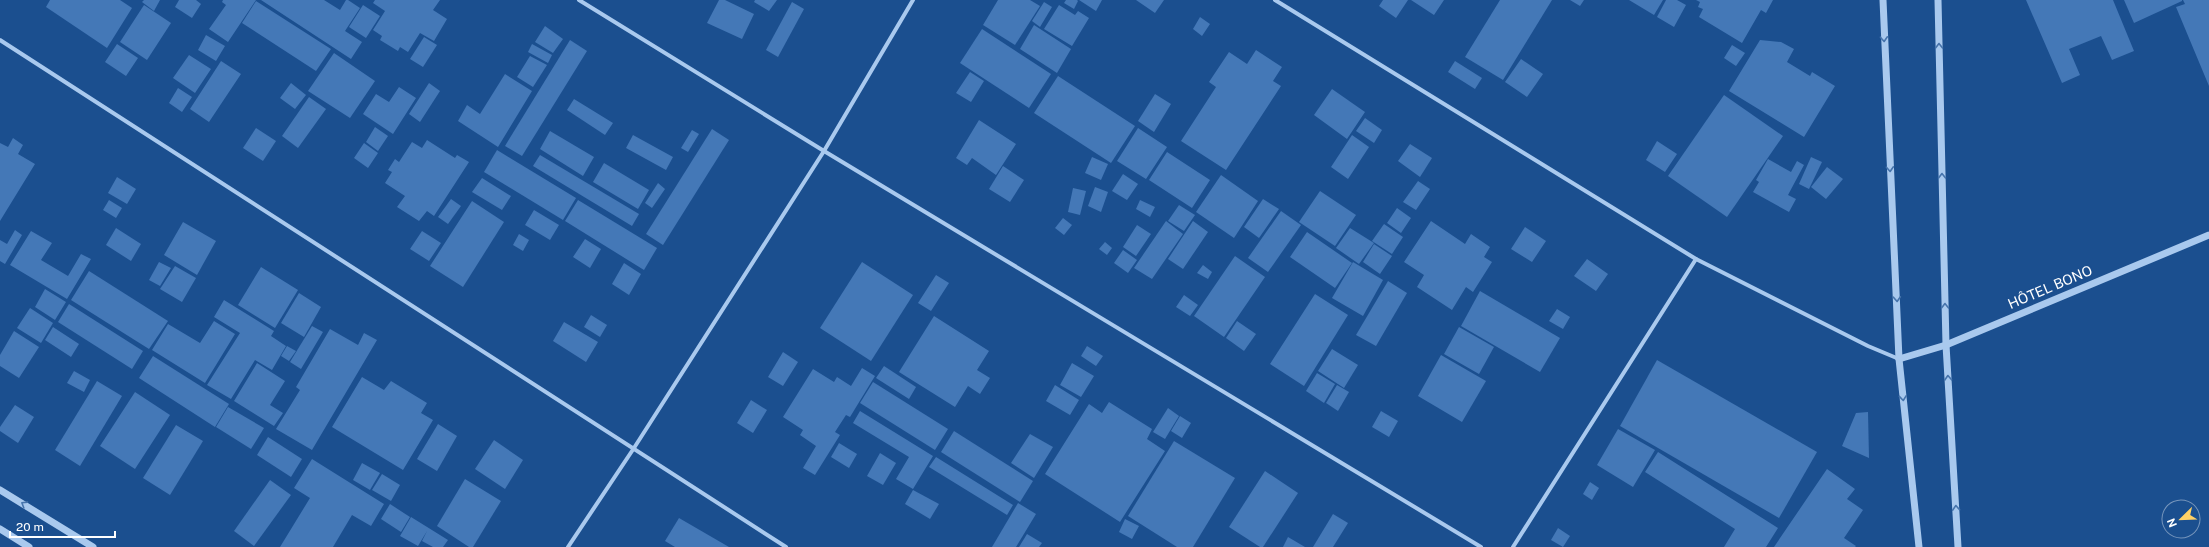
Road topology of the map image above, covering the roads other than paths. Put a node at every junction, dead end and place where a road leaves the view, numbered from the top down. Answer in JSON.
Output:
{"nodes":[{"id":1,"x":579,"y":0,"type":"edge"},
{"id":2,"x":913,"y":0,"type":"edge"},
{"id":3,"x":1275,"y":0,"type":"edge"},
{"id":4,"x":1882,"y":0,"type":"edge"},
{"id":5,"x":1938,"y":0,"type":"edge"},
{"id":6,"x":0,"y":40,"type":"edge"},
{"id":7,"x":824,"y":151,"type":"junction"},
{"id":8,"x":2209,"y":235,"type":"edge"},
{"id":9,"x":1696,"y":259,"type":"junction"},
{"id":10,"x":1946,"y":345,"type":"junction"},
{"id":11,"x":1899,"y":359,"type":"junction"},
{"id":12,"x":634,"y":448,"type":"junction"},
{"id":13,"x":0,"y":490,"type":"edge"},
{"id":14,"x":0,"y":529,"type":"edge"},
{"id":15,"x":29,"y":547,"type":"edge"},
{"id":16,"x":93,"y":547,"type":"edge"},
{"id":17,"x":568,"y":547,"type":"edge"},
{"id":18,"x":786,"y":547,"type":"edge"},
{"id":19,"x":1481,"y":547,"type":"edge"},
{"id":20,"x":1513,"y":547,"type":"edge"},
{"id":21,"x":1919,"y":547,"type":"edge"},
{"id":22,"x":1958,"y":547,"type":"edge"}],
"edges":[{"from":1,"to":7,"type":"street"},
{"from":2,"to":7,"type":"street"},
{"from":3,"to":9,"type":"street"},
{"from":4,"to":11,"type":"street","one_way":true},
{"from":10,"to":5,"type":"street","one_way":true},
{"from":6,"to":12,"type":"street"},
{"from":7,"to":12,"type":"street"},
{"from":7,"to":19,"type":"street"},
{"from":8,"to":10,"type":"street","name":"HÔTEL BONO"},
{"from":9,"to":11,"type":"street"},
{"from":9,"to":20,"type":"street"},
{"from":10,"to":11,"type":"street","name":"HÔTEL BONO"},
{"from":22,"to":10,"type":"street","one_way":true},
{"from":11,"to":21,"type":"street","one_way":true},
{"from":12,"to":17,"type":"street"},
{"from":12,"to":18,"type":"street"},
{"from":16,"to":13,"type":"street","one_way":true},
{"from":14,"to":15,"type":"street"}]}
